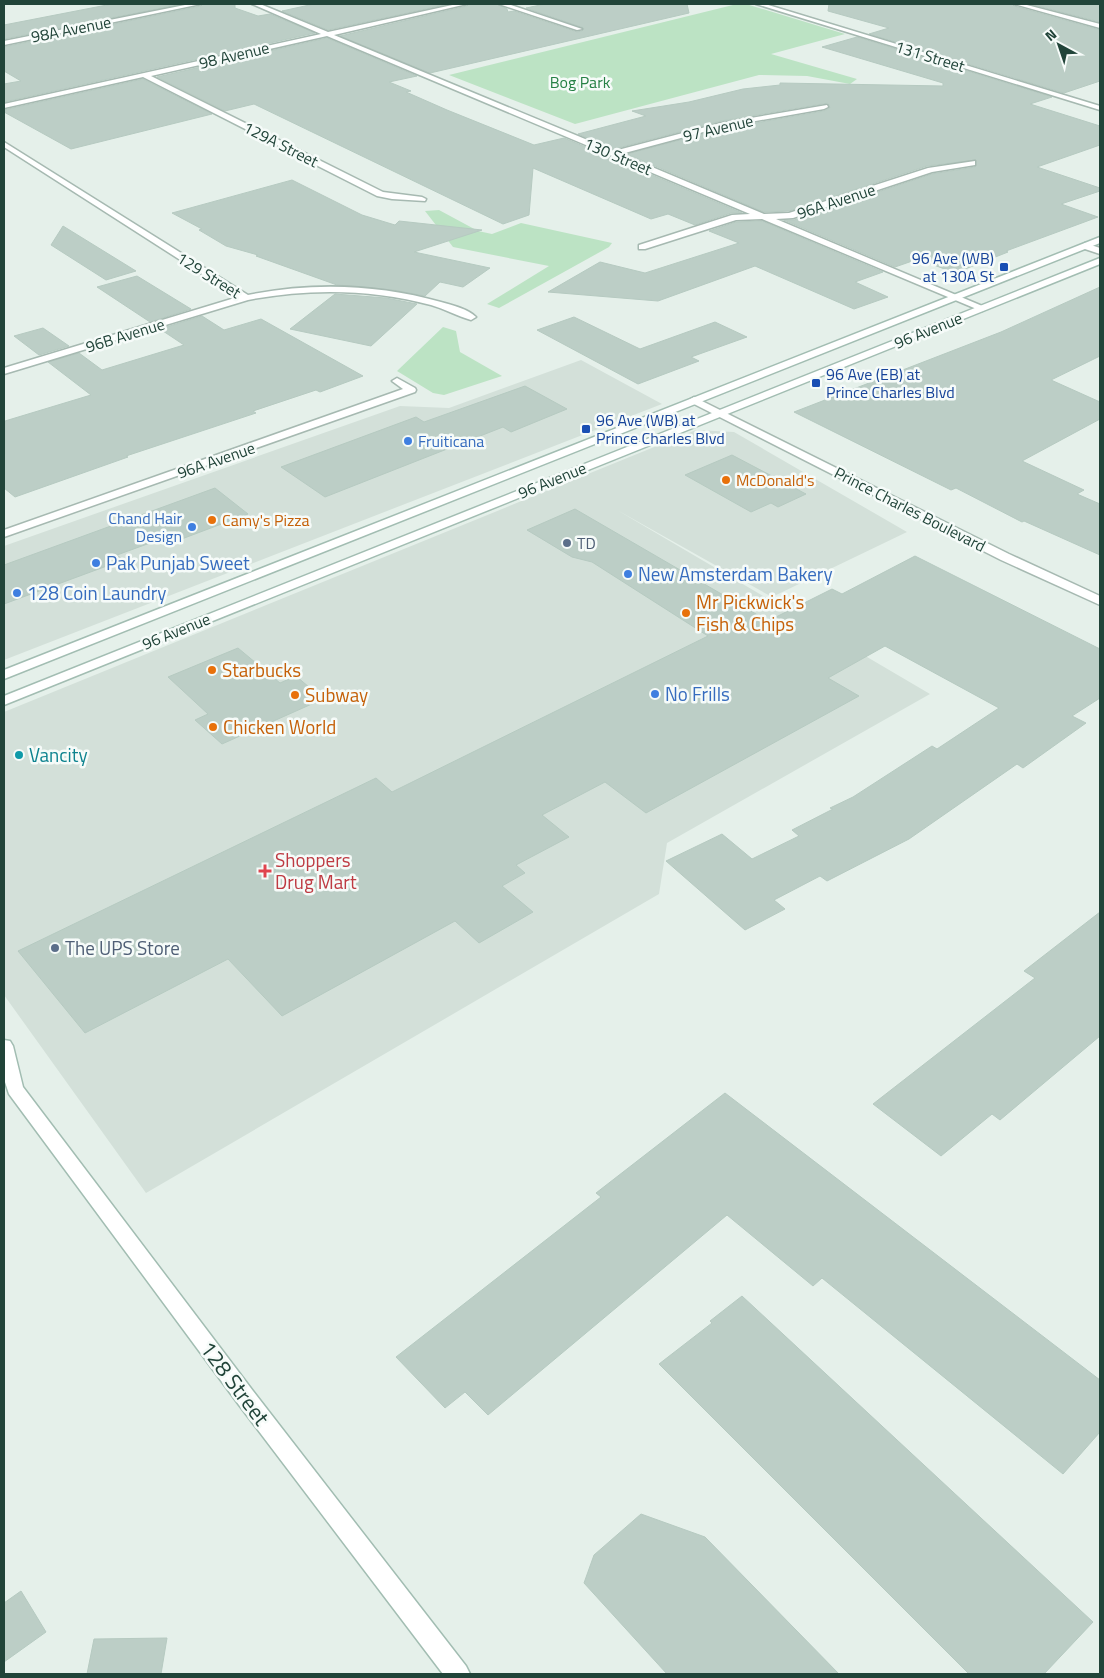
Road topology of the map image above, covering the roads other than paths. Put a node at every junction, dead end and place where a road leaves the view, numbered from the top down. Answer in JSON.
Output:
{"nodes":[{"id":1,"x":198,"y":4,"type":"edge"},
{"id":2,"x":255,"y":4,"type":"edge"},
{"id":3,"x":464,"y":4,"type":"edge"},
{"id":4,"x":502,"y":4,"type":"edge"},
{"id":5,"x":759,"y":4,"type":"edge"},
{"id":6,"x":1017,"y":4,"type":"edge"},
{"id":7,"x":1100,"y":26,"type":"edge"},
{"id":8,"x":579,"y":29,"type":"dead end"},
{"id":9,"x":327,"y":34,"type":"junction"},
{"id":10,"x":4,"y":43,"type":"edge"},
{"id":11,"x":144,"y":75,"type":"junction"},
{"id":12,"x":4,"y":106,"type":"edge"},
{"id":13,"x":824,"y":107,"type":"dead end"},
{"id":14,"x":1100,"y":108,"type":"edge"},
{"id":15,"x":4,"y":144,"type":"edge"},
{"id":16,"x":614,"y":154,"type":"junction"},
{"id":17,"x":972,"y":163,"type":"dead end"},
{"id":18,"x":422,"y":199,"type":"dead end"},
{"id":19,"x":762,"y":217,"type":"junction"},
{"id":20,"x":1100,"y":240,"type":"edge"},
{"id":21,"x":1085,"y":246,"type":"junction"},
{"id":22,"x":642,"y":247,"type":"dead end"},
{"id":23,"x":1100,"y":251,"type":"edge"},
{"id":24,"x":1100,"y":261,"type":"edge"},
{"id":25,"x":955,"y":297,"type":"junction"},
{"id":26,"x":246,"y":298,"type":"junction"},
{"id":27,"x":982,"y":308,"type":"junction"},
{"id":28,"x":471,"y":317,"type":"dead end"},
{"id":29,"x":4,"y":371,"type":"edge"},
{"id":30,"x":397,"y":381,"type":"dead end"},
{"id":31,"x":694,"y":400,"type":"junction"},
{"id":32,"x":719,"y":413,"type":"junction"},
{"id":33,"x":424,"y":507,"type":"junction"},
{"id":34,"x":4,"y":534,"type":"edge"},
{"id":35,"x":402,"y":540,"type":"junction"},
{"id":36,"x":326,"y":547,"type":"junction"},
{"id":37,"x":281,"y":588,"type":"junction"},
{"id":38,"x":1100,"y":601,"type":"edge"},
{"id":39,"x":4,"y":675,"type":"edge"},
{"id":40,"x":4,"y":701,"type":"edge"},
{"id":41,"x":4,"y":1046,"type":"edge"},
{"id":42,"x":9,"y":1086,"type":"edge"},
{"id":43,"x":458,"y":1674,"type":"edge"}],
"edges":[{"from":1,"to":10,"type":"street","name":"98A Avenue"},
{"from":2,"to":9,"type":"street","name":"130 Street"},
{"from":3,"to":9,"type":"street","name":"98 Avenue"},
{"from":4,"to":8,"type":"street"},
{"from":5,"to":14,"type":"street","name":"131 Street"},
{"from":6,"to":7,"type":"street"},
{"from":9,"to":11,"type":"street","name":"98 Avenue"},
{"from":9,"to":16,"type":"street","name":"130 Street"},
{"from":11,"to":12,"type":"street","name":"98 Avenue"},
{"from":11,"to":18,"type":"street","name":"129A Street"},
{"from":13,"to":16,"type":"street","name":"97 Avenue"},
{"from":15,"to":26,"type":"street","name":"129 Street"},
{"from":16,"to":19,"type":"street","name":"130 Street"},
{"from":17,"to":19,"type":"street","name":"96A Avenue"},
{"from":19,"to":22,"type":"street","name":"96A Avenue"},
{"from":19,"to":25,"type":"street","name":"130 Street"},
{"from":20,"to":21,"type":"street","name":"96 Avenue"},
{"from":21,"to":23,"type":"street"},
{"from":21,"to":25,"type":"street","name":"96 Avenue"},
{"from":24,"to":27,"type":"street","name":"96 Avenue"},
{"from":25,"to":27,"type":"street","name":"130 Street"},
{"from":25,"to":31,"type":"street","name":"96 Avenue"},
{"from":26,"to":28,"type":"street","name":"129 Street"},
{"from":26,"to":29,"type":"street","name":"96B Avenue"},
{"from":27,"to":32,"type":"street","name":"96 Avenue"},
{"from":30,"to":34,"type":"street","name":"96A Avenue"},
{"from":31,"to":32,"type":"street","name":"Prince Charles Boulevard"},
{"from":31,"to":33,"type":"street","name":"96 Avenue"},
{"from":32,"to":35,"type":"street","name":"96 Avenue"},
{"from":32,"to":38,"type":"street","name":"Prince Charles Boulevard"},
{"from":33,"to":35,"type":"street"},
{"from":33,"to":36,"type":"street","name":"96 Avenue"},
{"from":35,"to":37,"type":"street","name":"96 Avenue"},
{"from":36,"to":37,"type":"street"},
{"from":36,"to":39,"type":"street","name":"96 Avenue"},
{"from":37,"to":40,"type":"street","name":"96 Avenue"},
{"from":41,"to":42,"type":"street","name":"128 Street"},
{"from":42,"to":43,"type":"street","name":"128 Street"}]}
